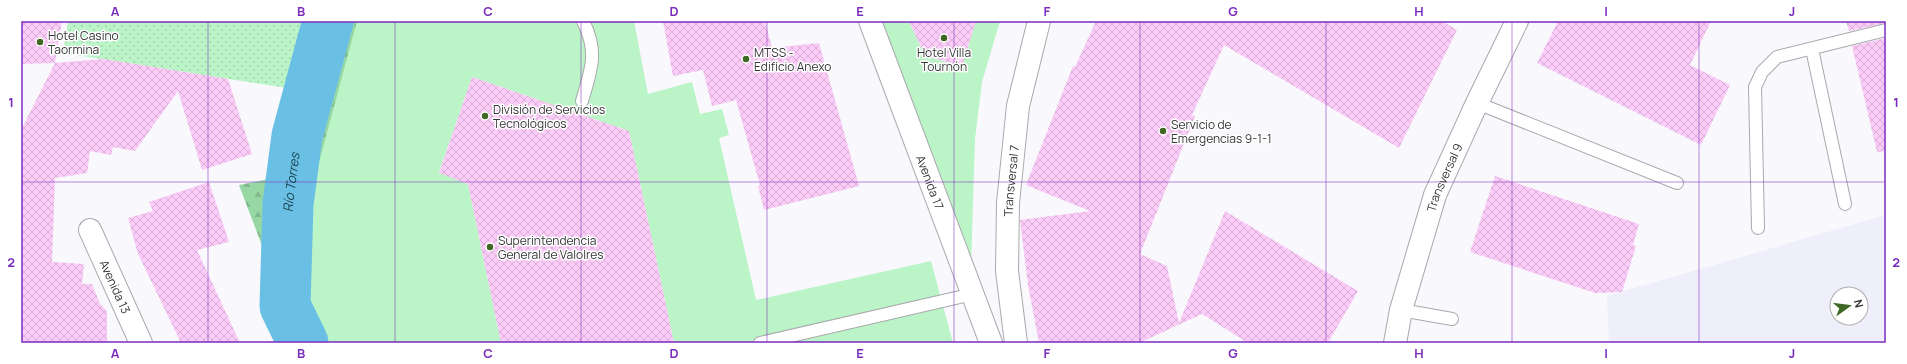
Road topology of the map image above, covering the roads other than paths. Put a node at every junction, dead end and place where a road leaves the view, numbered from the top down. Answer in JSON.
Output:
{"nodes":[{"id":1,"x":583,"y":21,"type":"edge"},
{"id":2,"x":870,"y":21,"type":"edge"},
{"id":3,"x":1039,"y":21,"type":"edge"},
{"id":4,"x":1517,"y":21,"type":"edge"},
{"id":5,"x":1886,"y":30,"type":"edge"},
{"id":6,"x":1812,"y":48,"type":"junction"},
{"id":7,"x":582,"y":101,"type":"dead end"},
{"id":8,"x":1477,"y":103,"type":"junction"},
{"id":9,"x":1677,"y":183,"type":"dead end"},
{"id":10,"x":1845,"y":204,"type":"dead end"},
{"id":11,"x":1758,"y":228,"type":"dead end"},
{"id":12,"x":90,"y":230,"type":"dead end"},
{"id":13,"x":973,"y":294,"type":"junction"},
{"id":14,"x":1401,"y":310,"type":"junction"},
{"id":15,"x":1452,"y":319,"type":"dead end"},
{"id":16,"x":141,"y":343,"type":"edge"},
{"id":17,"x":760,"y":343,"type":"edge"},
{"id":18,"x":991,"y":343,"type":"edge"},
{"id":19,"x":1016,"y":343,"type":"edge"},
{"id":20,"x":1395,"y":343,"type":"edge"}],
"edges":[{"from":1,"to":7,"type":"lane"},
{"from":2,"to":13,"type":"street","name":"Avenida 17"},
{"from":3,"to":19,"type":"street","name":"Transversal 7"},
{"from":4,"to":8,"type":"street","name":"Transversal 9"},
{"from":5,"to":6,"type":"lane"},
{"from":6,"to":10,"type":"lane"},
{"from":6,"to":11,"type":"lane"},
{"from":8,"to":9,"type":"lane"},
{"from":8,"to":14,"type":"street","name":"Transversal 9"},
{"from":12,"to":16,"type":"street","name":"Avenida 13"},
{"from":13,"to":17,"type":"lane"},
{"from":13,"to":18,"type":"street","name":"Avenida 17"},
{"from":14,"to":15,"type":"lane"},
{"from":14,"to":20,"type":"street","name":"Transversal 9"}]}
